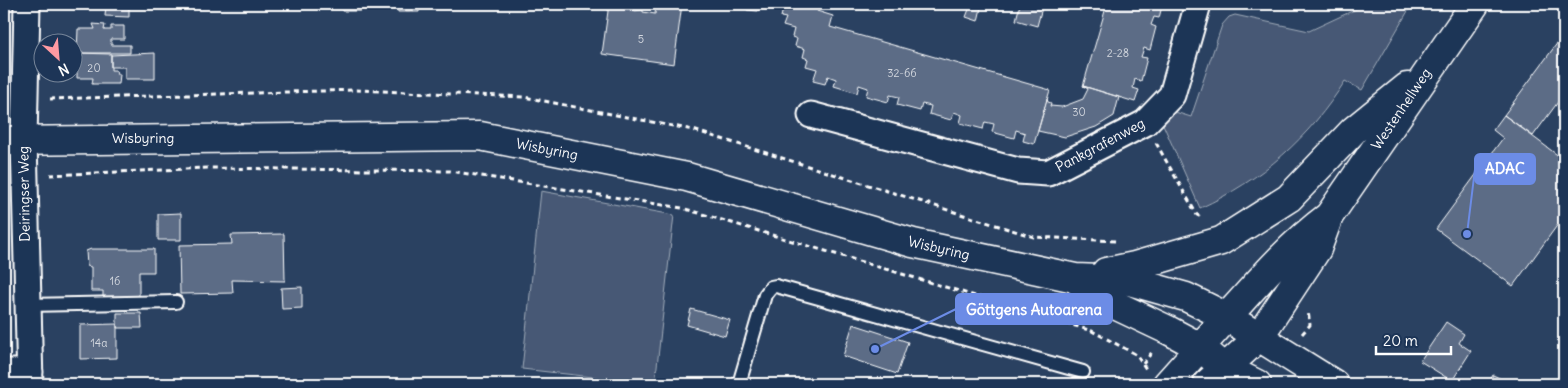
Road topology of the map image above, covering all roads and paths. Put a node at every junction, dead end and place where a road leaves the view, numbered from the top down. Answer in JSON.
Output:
{"nodes":[{"id":1,"x":27,"y":4,"type":"edge"},
{"id":2,"x":1198,"y":4,"type":"edge"},
{"id":3,"x":1475,"y":4,"type":"edge"},
{"id":4,"x":1429,"y":68,"type":"junction"},
{"id":5,"x":811,"y":114,"type":"dead end"},
{"id":6,"x":1145,"y":123,"type":"junction"},
{"id":7,"x":14,"y":140,"type":"edge"},
{"id":8,"x":25,"y":176,"type":"junction"},
{"id":9,"x":1329,"y":216,"type":"junction"},
{"id":10,"x":1204,"y":219,"type":"dead end"},
{"id":11,"x":1075,"y":278,"type":"junction"},
{"id":12,"x":176,"y":302,"type":"dead end"},
{"id":13,"x":27,"y":305,"type":"junction"},
{"id":14,"x":1227,"y":318,"type":"junction"},
{"id":15,"x":1259,"y":337,"type":"junction"},
{"id":16,"x":1200,"y":347,"type":"junction"},
{"id":17,"x":4,"y":372,"type":"edge"},
{"id":18,"x":1083,"y":372,"type":"dead end"},
{"id":19,"x":1216,"y":376,"type":"edge"},
{"id":20,"x":30,"y":378,"type":"edge"},
{"id":21,"x":1158,"y":379,"type":"edge"},
{"id":22,"x":739,"y":384,"type":"edge"},
{"id":23,"x":1257,"y":384,"type":"edge"},
{"id":24,"x":1334,"y":384,"type":"edge"}],
"edges":[{"from":1,"to":7,"type":"street","name":"Deiringser Weg"},
{"from":2,"to":6,"type":"street","name":"Pankgrafenweg"},
{"from":3,"to":4,"type":"main road","name":"Westenhellweg"},
{"from":4,"to":9,"type":"main road","name":"Westenhellweg"},
{"from":4,"to":11,"type":"main road"},
{"from":5,"to":6,"type":"street","name":"Pankgrafenweg"},
{"from":6,"to":10,"type":"path"},
{"from":7,"to":8,"type":"street","name":"Deiringser Weg"},
{"from":7,"to":11,"type":"main road","name":"Wisbyring"},
{"from":8,"to":13,"type":"street","name":"Deiringser Weg"},
{"from":8,"to":21,"type":"path"},
{"from":9,"to":14,"type":"main road","name":"Westenhellweg"},
{"from":9,"to":15,"type":"main road","name":"Westenhellweg"},
{"from":11,"to":14,"type":"main road","name":"Wisbyring"},
{"from":11,"to":16,"type":"main road","name":"Wisbyring"},
{"from":12,"to":13,"type":"lane"},
{"from":13,"to":20,"type":"street","name":"Deiringser Weg"},
{"from":14,"to":15,"type":"main road","name":"Wisbyring"},
{"from":14,"to":16,"type":"main road","name":"Westenhellweg"},
{"from":15,"to":19,"type":"main road","name":"Westenhellweg"},
{"from":15,"to":24,"type":"main road","name":"Wisbyring"},
{"from":16,"to":19,"type":"main road","name":"Wisbyring"},
{"from":16,"to":21,"type":"main road","name":"Westenhellweg"},
{"from":17,"to":20,"type":"street"},
{"from":18,"to":22,"type":"lane"},
{"from":19,"to":23,"type":"main road","name":"Wisbyring"}]}
